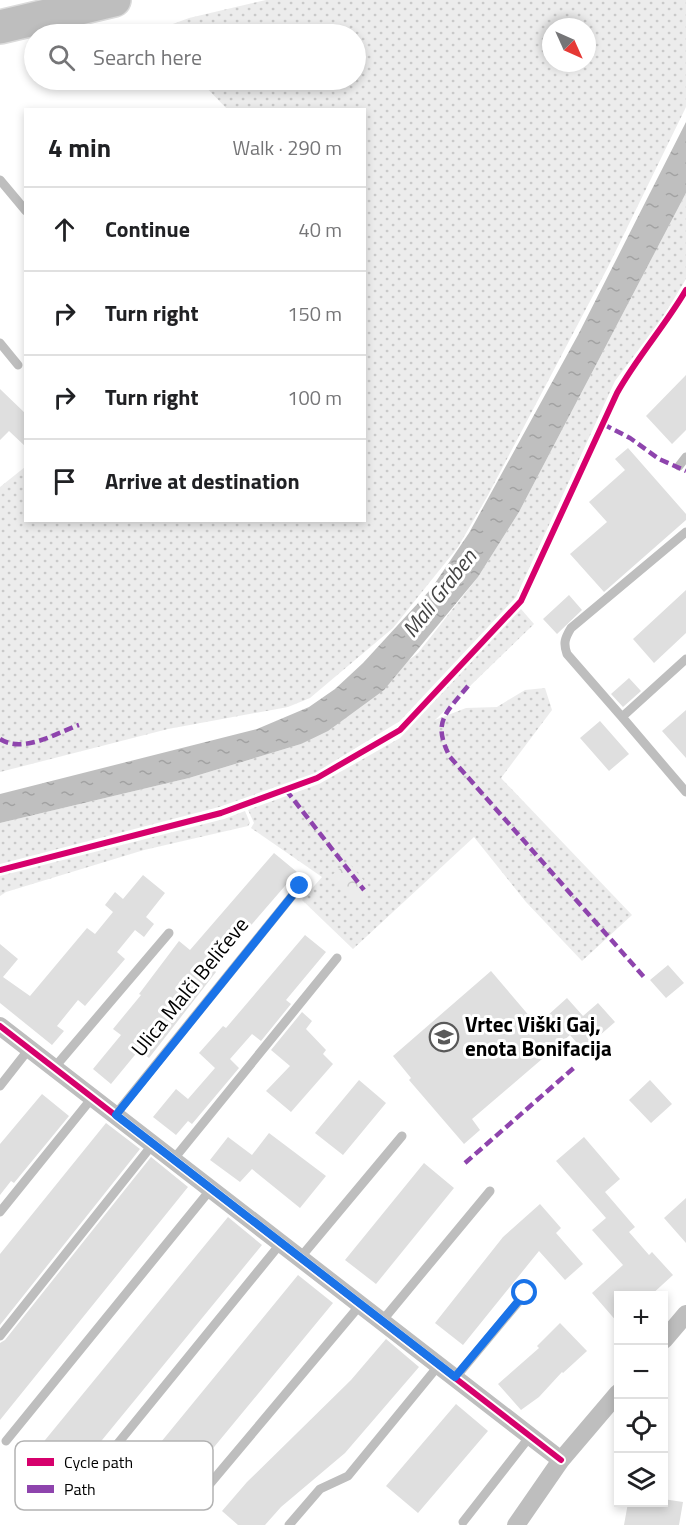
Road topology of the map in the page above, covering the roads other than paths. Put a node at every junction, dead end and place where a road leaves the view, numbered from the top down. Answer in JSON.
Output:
{"nodes":[{"id":1,"x":114,"y":0,"type":"edge"},
{"id":2,"x":0,"y":27,"type":"edge"},
{"id":3,"x":0,"y":180,"type":"edge"},
{"id":4,"x":24,"y":209,"type":"edge"},
{"id":5,"x":0,"y":343,"type":"edge"},
{"id":6,"x":18,"y":365,"type":"dead end"},
{"id":7,"x":686,"y":457,"type":"edge"},
{"id":8,"x":679,"y":466,"type":"dead end"},
{"id":9,"x":686,"y":532,"type":"edge"},
{"id":10,"x":686,"y":658,"type":"edge"},
{"id":11,"x":622,"y":717,"type":"junction"},
{"id":12,"x":686,"y":792,"type":"edge"},
{"id":13,"x":300,"y":886,"type":"dead end"},
{"id":14,"x":169,"y":933,"type":"dead end"},
{"id":15,"x":337,"y":958,"type":"dead end"},
{"id":16,"x":0,"y":1026,"type":"edge"},
{"id":17,"x":29,"y":1049,"type":"junction"},
{"id":18,"x":54,"y":1068,"type":"junction"},
{"id":19,"x":0,"y":1086,"type":"edge"},
{"id":20,"x":92,"y":1098,"type":"junction"},
{"id":21,"x":116,"y":1115,"type":"junction"},
{"id":22,"x":402,"y":1136,"type":"dead end"},
{"id":23,"x":153,"y":1144,"type":"junction"},
{"id":24,"x":173,"y":1160,"type":"junction"},
{"id":25,"x":211,"y":1189,"type":"junction"},
{"id":26,"x":490,"y":1191,"type":"dead end"},
{"id":27,"x":0,"y":1212,"type":"edge"},
{"id":28,"x":281,"y":1243,"type":"junction"},
{"id":29,"x":300,"y":1258,"type":"junction"},
{"id":30,"x":525,"y":1293,"type":"dead end"},
{"id":31,"x":361,"y":1304,"type":"junction"},
{"id":32,"x":686,"y":1314,"type":"edge"},
{"id":33,"x":382,"y":1321,"type":"junction"},
{"id":34,"x":668,"y":1334,"type":"edge"},
{"id":35,"x":0,"y":1336,"type":"edge"},
{"id":36,"x":439,"y":1365,"type":"junction"},
{"id":37,"x":455,"y":1377,"type":"junction"},
{"id":38,"x":614,"y":1398,"type":"edge"},
{"id":39,"x":531,"y":1436,"type":"junction"},
{"id":40,"x":6,"y":1441,"type":"dead end"},
{"id":41,"x":120,"y":1441,"type":"edge"},
{"id":42,"x":561,"y":1460,"type":"junction"},
{"id":43,"x":213,"y":1480,"type":"edge"},
{"id":44,"x":463,"y":1522,"type":"dead end"},
{"id":45,"x":289,"y":1525,"type":"edge"},
{"id":46,"x":516,"y":1525,"type":"edge"}],
"edges":[{"from":1,"to":2,"type":"highway"},
{"from":3,"to":4,"type":"lane"},
{"from":5,"to":6,"type":"lane"},
{"from":7,"to":8,"type":"lane"},
{"from":9,"to":11,"type":"lane"},
{"from":10,"to":11,"type":"lane"},
{"from":11,"to":12,"type":"lane"},
{"from":13,"to":21,"type":"lane","name":"Ulica Malči Beličeve"},
{"from":14,"to":18,"type":"lane"},
{"from":15,"to":24,"type":"lane"},
{"from":16,"to":17,"type":"street"},
{"from":17,"to":18,"type":"street"},
{"from":17,"to":19,"type":"lane"},
{"from":18,"to":20,"type":"street"},
{"from":20,"to":21,"type":"street"},
{"from":20,"to":27,"type":"lane"},
{"from":21,"to":23,"type":"street"},
{"from":22,"to":29,"type":"lane"},
{"from":23,"to":24,"type":"street"},
{"from":23,"to":35,"type":"lane"},
{"from":24,"to":25,"type":"street"},
{"from":25,"to":28,"type":"street"},
{"from":25,"to":40,"type":"lane"},
{"from":26,"to":33,"type":"lane"},
{"from":28,"to":29,"type":"street"},
{"from":28,"to":41,"type":"lane"},
{"from":29,"to":31,"type":"street"},
{"from":30,"to":37,"type":"lane"},
{"from":31,"to":33,"type":"street"},
{"from":31,"to":43,"type":"lane"},
{"from":32,"to":34,"type":"street"},
{"from":33,"to":36,"type":"street"},
{"from":36,"to":37,"type":"street"},
{"from":36,"to":45,"type":"lane"},
{"from":37,"to":39,"type":"street"},
{"from":38,"to":42,"type":"street"},
{"from":39,"to":42,"type":"street"},
{"from":39,"to":44,"type":"lane"},
{"from":42,"to":46,"type":"street"}]}
